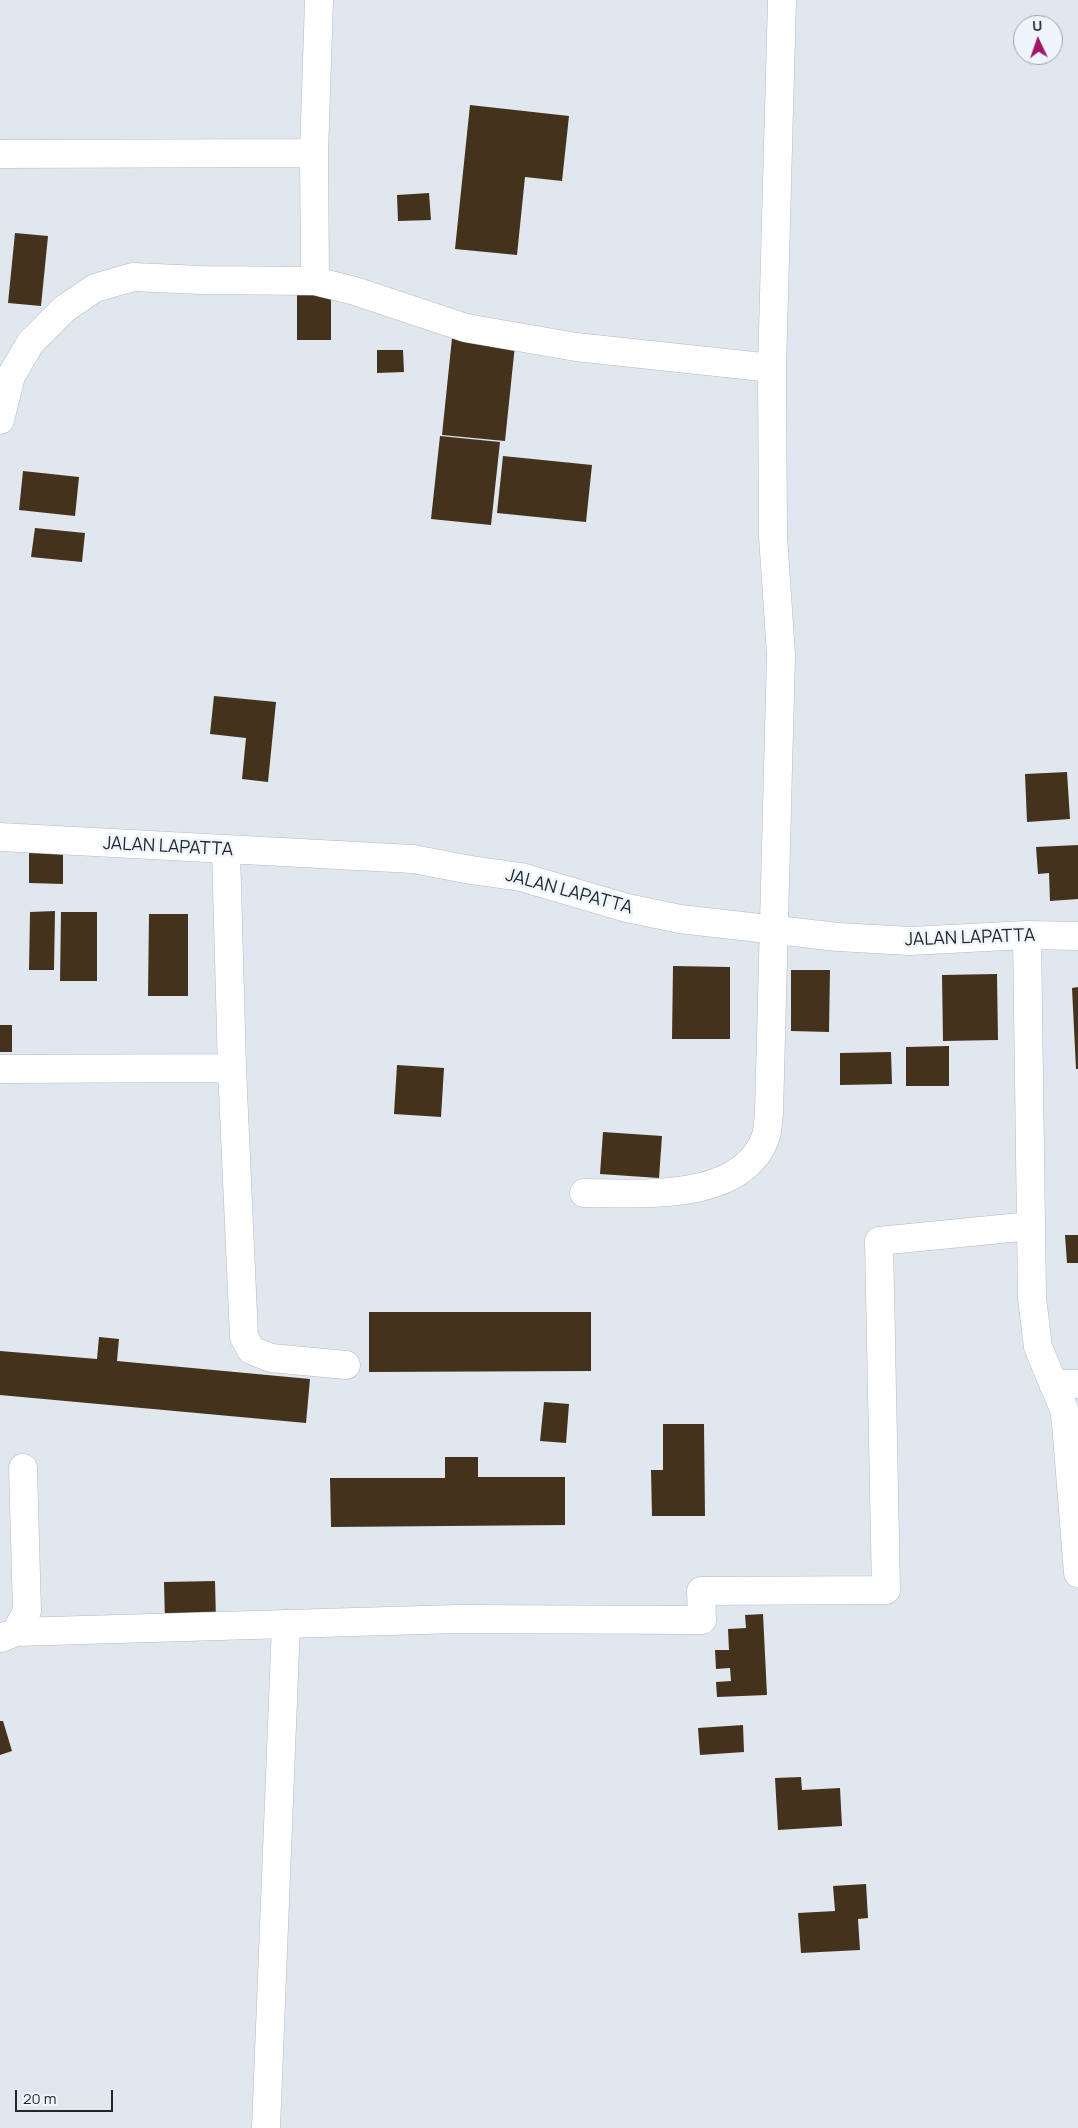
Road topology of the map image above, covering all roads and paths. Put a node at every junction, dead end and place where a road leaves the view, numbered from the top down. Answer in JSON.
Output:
{"nodes":[{"id":1,"x":319,"y":0,"type":"edge"},
{"id":2,"x":782,"y":0,"type":"edge"},
{"id":3,"x":314,"y":153,"type":"junction"},
{"id":4,"x":0,"y":154,"type":"edge"},
{"id":5,"x":315,"y":281,"type":"junction"},
{"id":6,"x":772,"y":368,"type":"junction"},
{"id":7,"x":0,"y":420,"type":"edge"},
{"id":8,"x":0,"y":837,"type":"edge"},
{"id":9,"x":226,"y":851,"type":"junction"},
{"id":10,"x":772,"y":929,"type":"junction"},
{"id":11,"x":1027,"y":935,"type":"junction"},
{"id":12,"x":1078,"y":936,"type":"edge"},
{"id":13,"x":232,"y":1068,"type":"junction"},
{"id":14,"x":0,"y":1069,"type":"edge"},
{"id":15,"x":584,"y":1193,"type":"dead end"},
{"id":16,"x":1031,"y":1226,"type":"junction"},
{"id":17,"x":346,"y":1365,"type":"dead end"},
{"id":18,"x":1065,"y":1384,"type":"edge"},
{"id":19,"x":23,"y":1468,"type":"dead end"},
{"id":20,"x":1078,"y":1573,"type":"edge"},
{"id":21,"x":286,"y":1624,"type":"junction"},
{"id":22,"x":8,"y":1635,"type":"edge"},
{"id":23,"x":266,"y":2128,"type":"edge"}],
"edges":[{"from":1,"to":3,"type":"street"},
{"from":2,"to":6,"type":"street"},
{"from":3,"to":4,"type":"street"},
{"from":3,"to":5,"type":"street"},
{"from":5,"to":6,"type":"street"},
{"from":5,"to":7,"type":"street"},
{"from":6,"to":10,"type":"street"},
{"from":8,"to":9,"type":"street","name":"JALAN LAPATTA"},
{"from":9,"to":10,"type":"street","name":"JALAN LAPATTA"},
{"from":9,"to":13,"type":"street"},
{"from":10,"to":11,"type":"street","name":"JALAN LAPATTA"},
{"from":10,"to":15,"type":"street"},
{"from":11,"to":12,"type":"street","name":"JALAN LAPATTA"},
{"from":11,"to":16,"type":"street"},
{"from":13,"to":14,"type":"street"},
{"from":13,"to":17,"type":"street"},
{"from":16,"to":18,"type":"street"},
{"from":16,"to":21,"type":"street"},
{"from":18,"to":20,"type":"street"},
{"from":19,"to":22,"type":"street"},
{"from":21,"to":22,"type":"street"},
{"from":21,"to":23,"type":"street"}]}
